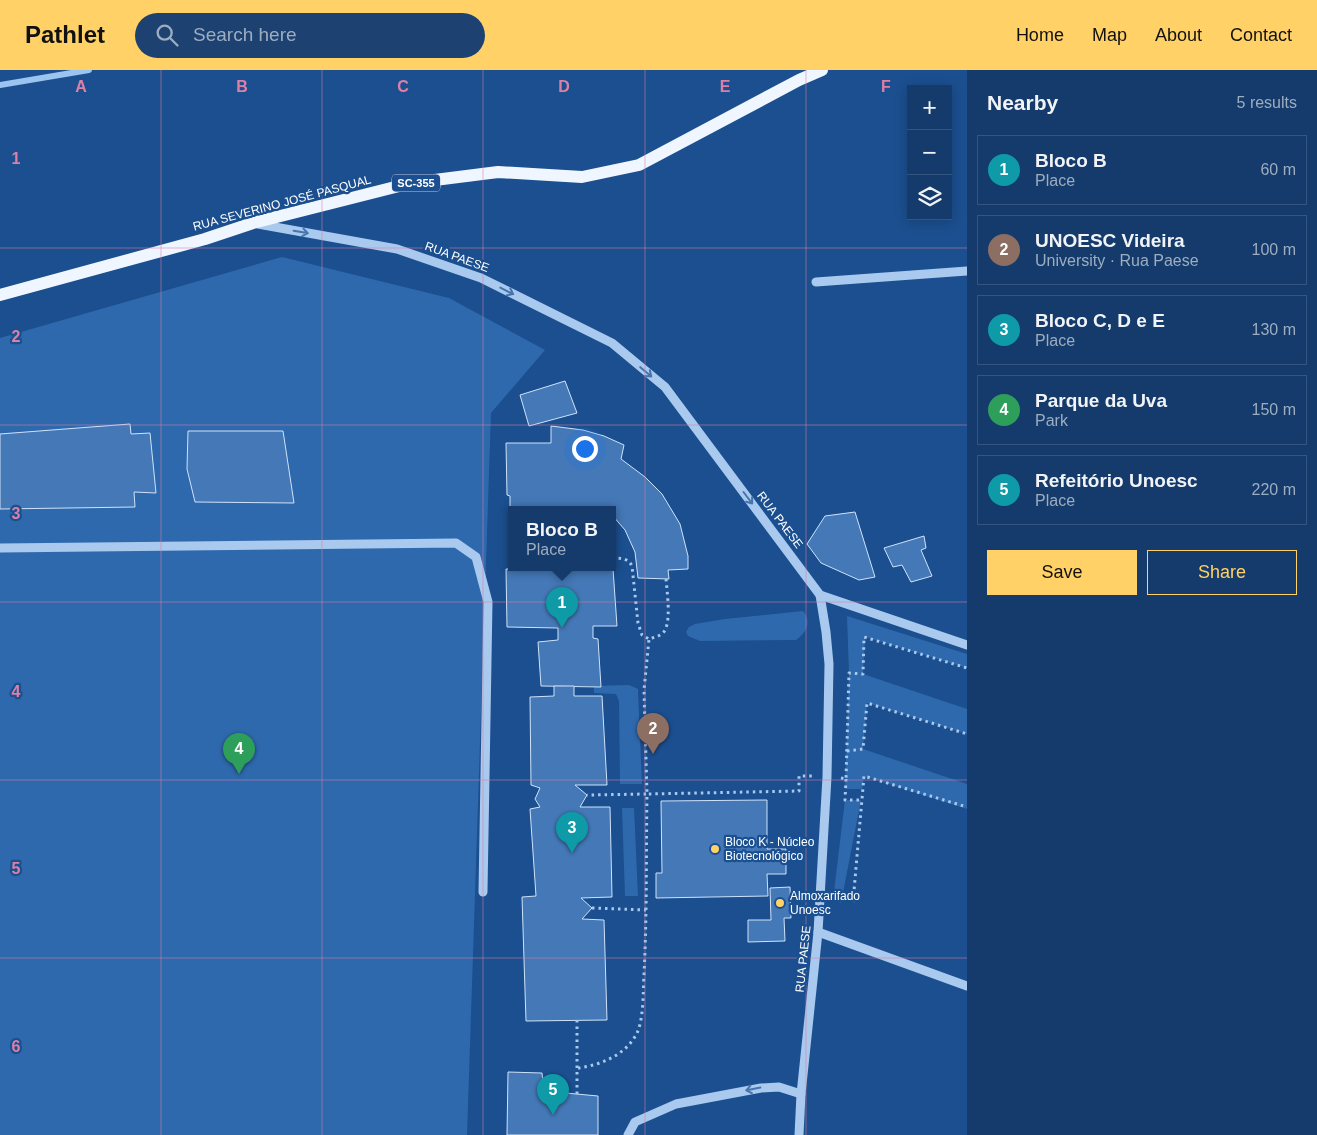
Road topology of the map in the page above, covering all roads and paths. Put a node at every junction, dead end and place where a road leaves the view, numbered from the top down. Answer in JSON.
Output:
{"nodes":[{"id":1,"x":822,"y":70,"type":"edge"},
{"id":2,"x":253,"y":223,"type":"junction"},
{"id":3,"x":967,"y":271,"type":"edge"},
{"id":4,"x":816,"y":282,"type":"dead end"},
{"id":5,"x":0,"y":295,"type":"edge"},
{"id":6,"x":0,"y":548,"type":"edge"},
{"id":7,"x":616,"y":558,"type":"edge"},
{"id":8,"x":666,"y":578,"type":"dead end"},
{"id":9,"x":820,"y":595,"type":"junction"},
{"id":10,"x":649,"y":639,"type":"junction"},
{"id":11,"x":967,"y":645,"type":"edge"},
{"id":12,"x":967,"y":668,"type":"edge"},
{"id":13,"x":967,"y":734,"type":"edge"},
{"id":14,"x":807,"y":776,"type":"dead end"},
{"id":15,"x":846,"y":779,"type":"dead end"},
{"id":16,"x":647,"y":794,"type":"junction"},
{"id":17,"x":587,"y":796,"type":"dead end"},
{"id":18,"x":861,"y":800,"type":"junction"},
{"id":19,"x":967,"y":807,"type":"edge"},
{"id":20,"x":483,"y":892,"type":"dead end"},
{"id":21,"x":853,"y":902,"type":"dead end"},
{"id":22,"x":592,"y":908,"type":"dead end"},
{"id":23,"x":646,"y":910,"type":"junction"},
{"id":24,"x":818,"y":932,"type":"junction"},
{"id":25,"x":967,"y":986,"type":"edge"},
{"id":26,"x":577,"y":1020,"type":"dead end"},
{"id":27,"x":578,"y":1068,"type":"junction"},
{"id":28,"x":577,"y":1094,"type":"dead end"},
{"id":29,"x":800,"y":1094,"type":"junction"},
{"id":30,"x":628,"y":1135,"type":"edge"},
{"id":31,"x":799,"y":1135,"type":"edge"}],
"edges":[{"from":1,"to":2,"type":"main road","name":"RUA SEVERINO JOSÉ PASQUAL","number":"SC-355"},
{"from":2,"to":5,"type":"main road","name":"RUA SEVERINO JOSÉ PASQUAL","number":"SC-355"},
{"from":2,"to":9,"type":"street","name":"RUA PAESE","one_way":true},
{"from":3,"to":4,"type":"street"},
{"from":6,"to":20,"type":"street"},
{"from":7,"to":10,"type":"path"},
{"from":8,"to":10,"type":"path"},
{"from":9,"to":11,"type":"street"},
{"from":9,"to":24,"type":"street","name":"RUA PAESE"},
{"from":10,"to":16,"type":"path"},
{"from":12,"to":13,"type":"path"},
{"from":14,"to":16,"type":"path"},
{"from":15,"to":18,"type":"path"},
{"from":16,"to":17,"type":"path"},
{"from":16,"to":23,"type":"path"},
{"from":18,"to":19,"type":"path"},
{"from":18,"to":21,"type":"path"},
{"from":22,"to":23,"type":"path"},
{"from":23,"to":27,"type":"path"},
{"from":24,"to":25,"type":"street"},
{"from":24,"to":29,"type":"street","name":"RUA PAESE"},
{"from":26,"to":27,"type":"path"},
{"from":27,"to":28,"type":"path"},
{"from":29,"to":30,"type":"street","one_way":true},
{"from":29,"to":31,"type":"street","name":"RUA PAESE"}]}
